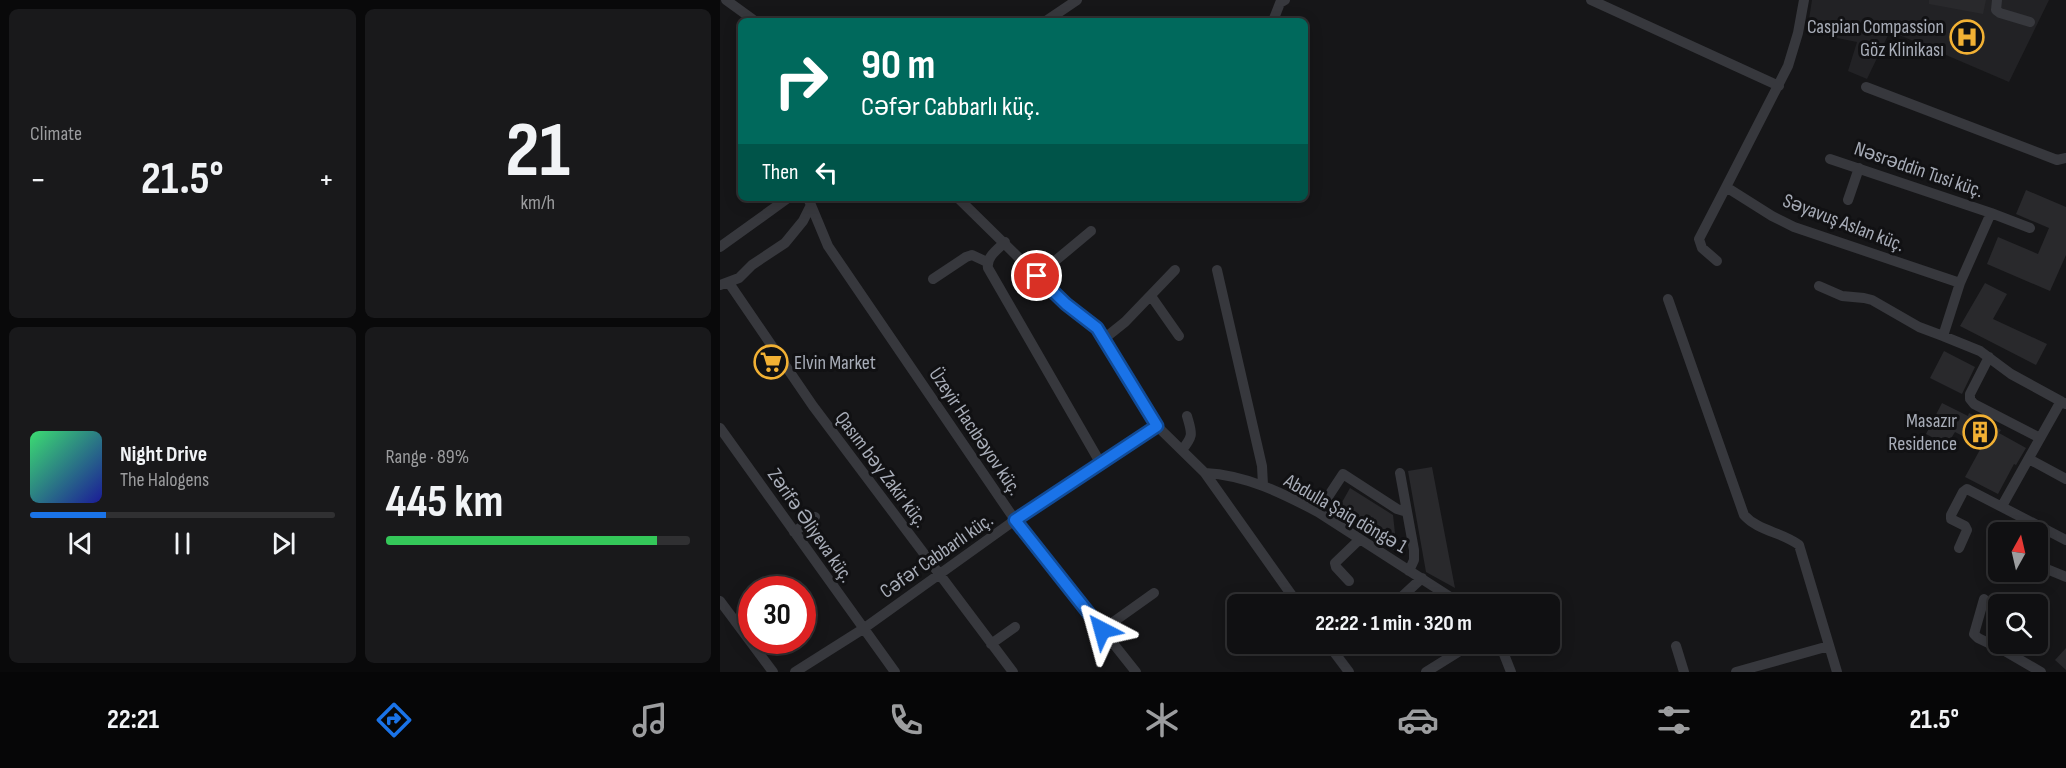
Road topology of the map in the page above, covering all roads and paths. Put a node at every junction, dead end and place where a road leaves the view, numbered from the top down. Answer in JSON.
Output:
{"nodes":[{"id":1,"x":726,"y":0,"type":"edge"},
{"id":2,"x":1077,"y":0,"type":"edge"},
{"id":3,"x":1591,"y":0,"type":"edge"},
{"id":4,"x":1804,"y":0,"type":"edge"},
{"id":5,"x":1997,"y":0,"type":"edge"},
{"id":6,"x":1281,"y":1,"type":"edge"},
{"id":7,"x":751,"y":18,"type":"edge"},
{"id":8,"x":1050,"y":18,"type":"edge"},
{"id":9,"x":1274,"y":18,"type":"edge"},
{"id":10,"x":2030,"y":22,"type":"dead end"},
{"id":11,"x":1779,"y":86,"type":"junction"},
{"id":12,"x":1866,"y":87,"type":"dead end"},
{"id":13,"x":2066,"y":158,"type":"edge"},
{"id":14,"x":1830,"y":159,"type":"dead end"},
{"id":15,"x":1859,"y":168,"type":"junction"},
{"id":16,"x":1726,"y":187,"type":"junction"},
{"id":17,"x":1848,"y":200,"type":"dead end"},
{"id":18,"x":784,"y":201,"type":"edge"},
{"id":19,"x":961,"y":201,"type":"edge"},
{"id":20,"x":809,"y":202,"type":"edge"},
{"id":21,"x":1991,"y":213,"type":"junction"},
{"id":22,"x":2030,"y":228,"type":"dead end"},
{"id":23,"x":1091,"y":231,"type":"dead end"},
{"id":24,"x":1005,"y":242,"type":"junction"},
{"id":25,"x":720,"y":247,"type":"edge"},
{"id":26,"x":1718,"y":261,"type":"dead end"},
{"id":27,"x":987,"y":262,"type":"junction"},
{"id":28,"x":1175,"y":270,"type":"dead end"},
{"id":29,"x":1217,"y":270,"type":"dead end"},
{"id":30,"x":1037,"y":276,"type":"junction"},
{"id":31,"x":933,"y":279,"type":"dead end"},
{"id":32,"x":1960,"y":283,"type":"junction"},
{"id":33,"x":724,"y":284,"type":"edge"},
{"id":34,"x":1819,"y":286,"type":"dead end"},
{"id":35,"x":1151,"y":296,"type":"junction"},
{"id":36,"x":1668,"y":299,"type":"dead end"},
{"id":37,"x":1179,"y":336,"type":"dead end"},
{"id":38,"x":1944,"y":336,"type":"junction"},
{"id":39,"x":1105,"y":338,"type":"junction"},
{"id":40,"x":1989,"y":357,"type":"junction"},
{"id":41,"x":2064,"y":403,"type":"edge"},
{"id":42,"x":1187,"y":416,"type":"dead end"},
{"id":43,"x":1157,"y":426,"type":"junction"},
{"id":44,"x":720,"y":428,"type":"edge"},
{"id":45,"x":2040,"y":438,"type":"junction"},
{"id":46,"x":1182,"y":450,"type":"junction"},
{"id":47,"x":2029,"y":459,"type":"junction"},
{"id":48,"x":1101,"y":464,"type":"junction"},
{"id":49,"x":1205,"y":473,"type":"junction"},
{"id":50,"x":1400,"y":473,"type":"dead end"},
{"id":51,"x":2066,"y":479,"type":"edge"},
{"id":52,"x":1263,"y":485,"type":"junction"},
{"id":53,"x":2002,"y":506,"type":"junction"},
{"id":54,"x":1318,"y":513,"type":"junction"},
{"id":55,"x":1407,"y":513,"type":"junction"},
{"id":56,"x":815,"y":517,"type":"dead end"},
{"id":57,"x":1015,"y":520,"type":"junction"},
{"id":58,"x":794,"y":532,"type":"junction"},
{"id":59,"x":1360,"y":539,"type":"junction"},
{"id":60,"x":2066,"y":540,"type":"edge"},
{"id":61,"x":1959,"y":548,"type":"dead end"},
{"id":62,"x":2048,"y":570,"type":"edge"},
{"id":63,"x":1409,"y":571,"type":"junction"},
{"id":64,"x":939,"y":575,"type":"junction"},
{"id":65,"x":2066,"y":577,"type":"edge"},
{"id":66,"x":1422,"y":578,"type":"junction"},
{"id":67,"x":1349,"y":581,"type":"dead end"},
{"id":68,"x":1154,"y":593,"type":"dead end"},
{"id":69,"x":1291,"y":594,"type":"edge"},
{"id":70,"x":1405,"y":594,"type":"edge"},
{"id":71,"x":1446,"y":594,"type":"edge"},
{"id":72,"x":1984,"y":599,"type":"dead end"},
{"id":73,"x":720,"y":601,"type":"edge"},
{"id":74,"x":1015,"y":627,"type":"dead end"},
{"id":75,"x":863,"y":628,"type":"junction"},
{"id":76,"x":1102,"y":630,"type":"junction"},
{"id":77,"x":991,"y":644,"type":"junction"},
{"id":78,"x":1676,"y":646,"type":"dead end"},
{"id":79,"x":1829,"y":646,"type":"junction"},
{"id":80,"x":1336,"y":654,"type":"edge"},
{"id":81,"x":1455,"y":654,"type":"edge"},
{"id":82,"x":1504,"y":654,"type":"edge"},
{"id":83,"x":773,"y":672,"type":"edge"},
{"id":84,"x":795,"y":672,"type":"edge"},
{"id":85,"x":895,"y":672,"type":"edge"},
{"id":86,"x":1012,"y":672,"type":"edge"},
{"id":87,"x":1136,"y":672,"type":"edge"},
{"id":88,"x":1349,"y":672,"type":"edge"},
{"id":89,"x":1426,"y":672,"type":"edge"},
{"id":90,"x":1511,"y":672,"type":"edge"},
{"id":91,"x":1684,"y":672,"type":"edge"},
{"id":92,"x":1736,"y":672,"type":"edge"},
{"id":93,"x":1837,"y":672,"type":"edge"},
{"id":94,"x":2040,"y":672,"type":"edge"}],
"edges":[{"from":1,"to":7,"type":"street"},
{"from":2,"to":8,"type":"street"},
{"from":3,"to":11,"type":"street"},
{"from":4,"to":11,"type":"street"},
{"from":5,"to":10,"type":"street"},
{"from":6,"to":9,"type":"street"},
{"from":11,"to":16,"type":"street"},
{"from":12,"to":13,"type":"street"},
{"from":14,"to":15,"type":"street","name":"Nəsrəddin Tusi küç."},
{"from":15,"to":17,"type":"street"},
{"from":15,"to":21,"type":"street","name":"Nəsrəddin Tusi küç."},
{"from":16,"to":26,"type":"street"},
{"from":16,"to":32,"type":"street","name":"Səyavuş Aslan küç."},
{"from":18,"to":25,"type":"street"},
{"from":19,"to":24,"type":"street"},
{"from":20,"to":33,"type":"street"},
{"from":20,"to":57,"type":"street","name":"Üzeyir Hacıbəyov küç."},
{"from":21,"to":22,"type":"street"},
{"from":21,"to":32,"type":"street","name":"Nəsrəddin Tusi küç."},
{"from":23,"to":30,"type":"street"},
{"from":24,"to":27,"type":"street"},
{"from":24,"to":30,"type":"street"},
{"from":27,"to":31,"type":"street"},
{"from":27,"to":48,"type":"street"},
{"from":28,"to":35,"type":"street"},
{"from":29,"to":52,"type":"street"},
{"from":30,"to":39,"type":"street"},
{"from":32,"to":38,"type":"street"},
{"from":33,"to":64,"type":"street","name":"Qasım bəy Zakir küç."},
{"from":34,"to":38,"type":"street"},
{"from":35,"to":37,"type":"street"},
{"from":35,"to":39,"type":"street"},
{"from":36,"to":79,"type":"street"},
{"from":38,"to":40,"type":"street"},
{"from":39,"to":43,"type":"street"},
{"from":40,"to":41,"type":"street"},
{"from":40,"to":45,"type":"street"},
{"from":41,"to":45,"type":"street"},
{"from":42,"to":46,"type":"street"},
{"from":43,"to":46,"type":"street"},
{"from":43,"to":48,"type":"street","name":"Cəfər Cabbarlı küç."},
{"from":44,"to":58,"type":"street","name":"Zərifə Əliyeva küç."},
{"from":45,"to":47,"type":"street"},
{"from":46,"to":49,"type":"street"},
{"from":47,"to":51,"type":"street"},
{"from":47,"to":53,"type":"street"},
{"from":48,"to":57,"type":"street","name":"Cəfər Cabbarlı küç."},
{"from":49,"to":52,"type":"street","name":"Abdulla Şaiq döngə 1"},
{"from":49,"to":69,"type":"street"},
{"from":50,"to":55,"type":"street"},
{"from":52,"to":54,"type":"street","name":"Abdulla Şaiq döngə 1"},
{"from":53,"to":60,"type":"street"},
{"from":53,"to":61,"type":"street"},
{"from":54,"to":55,"type":"street"},
{"from":54,"to":59,"type":"street","name":"Abdulla Şaiq döngə 1"},
{"from":55,"to":63,"type":"street"},
{"from":56,"to":58,"type":"street"},
{"from":57,"to":64,"type":"street","name":"Cəfər Cabbarlı küç."},
{"from":57,"to":76,"type":"street","name":"Üzeyir Hacıbəyov küç."},
{"from":58,"to":75,"type":"street","name":"Zərifə Əliyeva küç."},
{"from":59,"to":63,"type":"street","name":"Abdulla Şaiq döngə 1"},
{"from":59,"to":67,"type":"street"},
{"from":62,"to":65,"type":"street"},
{"from":63,"to":66,"type":"street","name":"Abdulla Şaiq döngə 1"},
{"from":64,"to":75,"type":"street","name":"Cəfər Cabbarlı küç."},
{"from":64,"to":77,"type":"street","name":"Qasım bəy Zakir küç."},
{"from":66,"to":70,"type":"street"},
{"from":66,"to":71,"type":"street","name":"Abdulla Şaiq döngə 1"},
{"from":68,"to":76,"type":"street"},
{"from":72,"to":94,"type":"street"},
{"from":73,"to":83,"type":"street"},
{"from":74,"to":77,"type":"street"},
{"from":75,"to":84,"type":"street","name":"Cəfər Cabbarlı küç."},
{"from":75,"to":85,"type":"street","name":"Zərifə Əliyeva küç."},
{"from":76,"to":87,"type":"street","name":"Üzeyir Hacıbəyov küç."},
{"from":77,"to":86,"type":"street","name":"Qasım bəy Zakir küç."},
{"from":78,"to":91,"type":"street"},
{"from":79,"to":92,"type":"street"},
{"from":79,"to":93,"type":"street"},
{"from":80,"to":88,"type":"street"},
{"from":81,"to":89,"type":"street"},
{"from":82,"to":90,"type":"street"}]}
